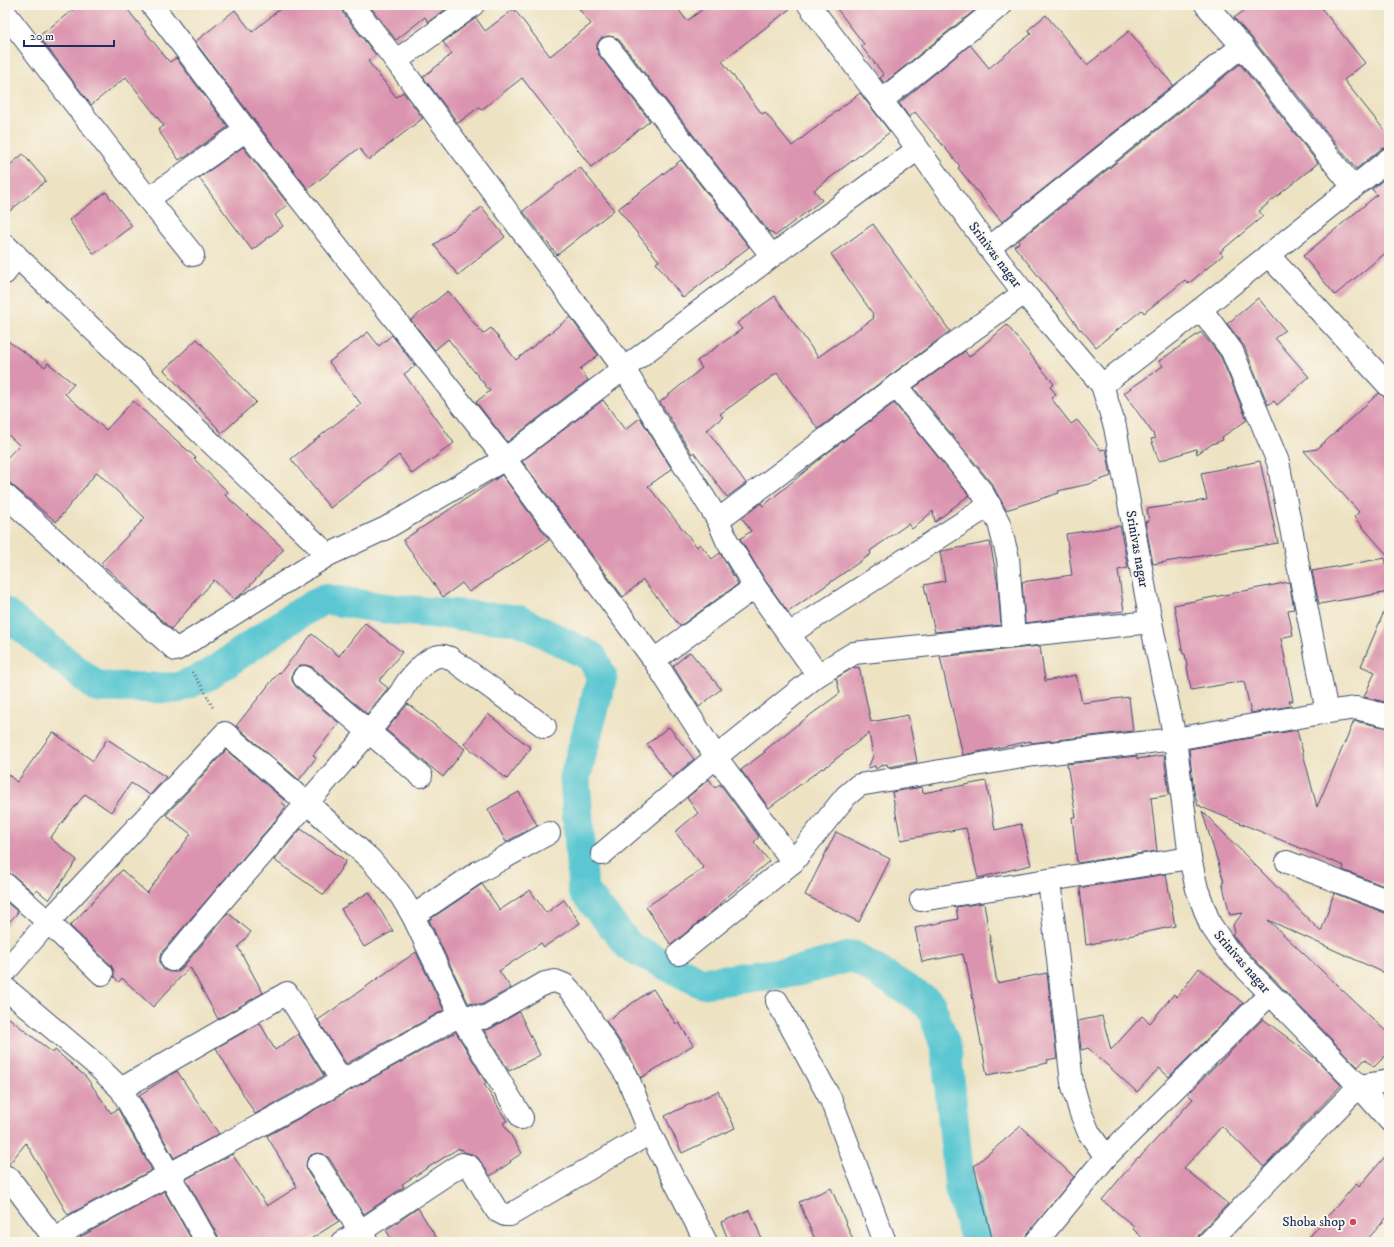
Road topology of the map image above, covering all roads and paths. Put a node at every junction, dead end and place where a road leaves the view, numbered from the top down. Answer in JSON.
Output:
{"nodes":[{"id":1,"x":11,"y":5,"type":"edge"},
{"id":2,"x":152,"y":5,"type":"edge"},
{"id":3,"x":353,"y":5,"type":"edge"},
{"id":4,"x":473,"y":5,"type":"edge"},
{"id":5,"x":809,"y":5,"type":"edge"},
{"id":6,"x":1001,"y":5,"type":"edge"},
{"id":7,"x":1206,"y":5,"type":"edge"},
{"id":8,"x":5,"y":9,"type":"edge"},
{"id":9,"x":5,"y":12,"type":"edge"},
{"id":10,"x":1242,"y":46,"type":"junction"},
{"id":11,"x":609,"y":48,"type":"dead end"},
{"id":12,"x":396,"y":61,"type":"junction"},
{"id":13,"x":881,"y":101,"type":"junction"},
{"id":14,"x":246,"y":130,"type":"junction"},
{"id":15,"x":918,"y":149,"type":"junction"},
{"id":16,"x":1389,"y":159,"type":"edge"},
{"id":17,"x":1354,"y":187,"type":"junction"},
{"id":18,"x":148,"y":199,"type":"junction"},
{"id":19,"x":989,"y":248,"type":"junction"},
{"id":20,"x":10,"y":250,"type":"edge"},
{"id":21,"x":1268,"y":255,"type":"junction"},
{"id":22,"x":193,"y":256,"type":"dead end"},
{"id":23,"x":772,"y":256,"type":"junction"},
{"id":24,"x":5,"y":273,"type":"edge"},
{"id":25,"x":1024,"y":293,"type":"junction"},
{"id":26,"x":1201,"y":309,"type":"junction"},
{"id":27,"x":624,"y":369,"type":"junction"},
{"id":28,"x":1102,"y":385,"type":"junction"},
{"id":29,"x":896,"y":386,"type":"junction"},
{"id":30,"x":1389,"y":386,"type":"edge"},
{"id":31,"x":505,"y":459,"type":"junction"},
{"id":32,"x":5,"y":495,"type":"edge"},
{"id":33,"x":990,"y":505,"type":"junction"},
{"id":34,"x":718,"y":520,"type":"junction"},
{"id":35,"x":328,"y":555,"type":"junction"},
{"id":36,"x":755,"y":587,"type":"junction"},
{"id":37,"x":1151,"y":622,"type":"junction"},
{"id":38,"x":790,"y":634,"type":"junction"},
{"id":39,"x":1014,"y":637,"type":"junction"},
{"id":40,"x":176,"y":650,"type":"junction"},
{"id":41,"x":654,"y":660,"type":"junction"},
{"id":42,"x":818,"y":675,"type":"junction"},
{"id":43,"x":304,"y":677,"type":"dead end"},
{"id":44,"x":1327,"y":712,"type":"junction"},
{"id":45,"x":1389,"y":716,"type":"edge"},
{"id":46,"x":545,"y":727,"type":"dead end"},
{"id":47,"x":370,"y":732,"type":"junction"},
{"id":48,"x":225,"y":733,"type":"junction"},
{"id":49,"x":1175,"y":739,"type":"junction"},
{"id":50,"x":716,"y":756,"type":"junction"},
{"id":51,"x":421,"y":776,"type":"dead end"},
{"id":52,"x":307,"y":803,"type":"junction"},
{"id":53,"x":549,"y":833,"type":"dead end"},
{"id":54,"x":602,"y":854,"type":"dead end"},
{"id":55,"x":1190,"y":858,"type":"junction"},
{"id":56,"x":793,"y":862,"type":"junction"},
{"id":57,"x":1287,"y":862,"type":"dead end"},
{"id":58,"x":1049,"y":880,"type":"junction"},
{"id":59,"x":5,"y":884,"type":"edge"},
{"id":60,"x":921,"y":900,"type":"dead end"},
{"id":61,"x":1389,"y":901,"type":"edge"},
{"id":62,"x":413,"y":916,"type":"junction"},
{"id":63,"x":48,"y":922,"type":"junction"},
{"id":64,"x":678,"y":954,"type":"dead end"},
{"id":65,"x":172,"y":960,"type":"dead end"},
{"id":66,"x":5,"y":972,"type":"edge"},
{"id":67,"x":102,"y":974,"type":"dead end"},
{"id":68,"x":5,"y":988,"type":"edge"},
{"id":69,"x":1270,"y":994,"type":"junction"},
{"id":70,"x":777,"y":1001,"type":"dead end"},
{"id":71,"x":460,"y":1015,"type":"junction"},
{"id":72,"x":342,"y":1081,"type":"junction"},
{"id":73,"x":1389,"y":1081,"type":"edge"},
{"id":74,"x":1359,"y":1086,"type":"junction"},
{"id":75,"x":121,"y":1089,"type":"junction"},
{"id":76,"x":522,"y":1118,"type":"dead end"},
{"id":77,"x":1389,"y":1120,"type":"edge"},
{"id":78,"x":650,"y":1132,"type":"junction"},
{"id":79,"x":1106,"y":1157,"type":"junction"},
{"id":80,"x":318,"y":1165,"type":"dead end"},
{"id":81,"x":168,"y":1175,"type":"junction"},
{"id":82,"x":5,"y":1176,"type":"edge"},
{"id":83,"x":364,"y":1237,"type":"edge"},
{"id":84,"x":58,"y":1242,"type":"edge"},
{"id":85,"x":207,"y":1242,"type":"edge"},
{"id":86,"x":342,"y":1242,"type":"edge"},
{"id":87,"x":706,"y":1242,"type":"edge"},
{"id":88,"x":885,"y":1242,"type":"edge"},
{"id":89,"x":1036,"y":1242,"type":"edge"},
{"id":90,"x":1209,"y":1242,"type":"edge"}],
"edges":[{"from":1,"to":8,"type":"street"},
{"from":2,"to":14,"type":"street"},
{"from":3,"to":12,"type":"street"},
{"from":4,"to":12,"type":"street"},
{"from":5,"to":13,"type":"street","name":"Srinivas nagar"},
{"from":6,"to":13,"type":"street"},
{"from":7,"to":10,"type":"street"},
{"from":9,"to":18,"type":"street"},
{"from":10,"to":17,"type":"street"},
{"from":10,"to":19,"type":"street"},
{"from":11,"to":23,"type":"street"},
{"from":12,"to":27,"type":"street"},
{"from":13,"to":15,"type":"street","name":"Srinivas nagar"},
{"from":14,"to":18,"type":"street"},
{"from":14,"to":31,"type":"street"},
{"from":15,"to":19,"type":"street","name":"Srinivas nagar"},
{"from":15,"to":23,"type":"street"},
{"from":16,"to":17,"type":"street"},
{"from":17,"to":21,"type":"street"},
{"from":18,"to":22,"type":"street"},
{"from":19,"to":25,"type":"street","name":"Srinivas nagar"},
{"from":20,"to":24,"type":"street"},
{"from":20,"to":35,"type":"street"},
{"from":21,"to":26,"type":"street"},
{"from":21,"to":30,"type":"street"},
{"from":23,"to":27,"type":"street"},
{"from":25,"to":28,"type":"street","name":"Srinivas nagar"},
{"from":25,"to":29,"type":"street"},
{"from":26,"to":28,"type":"street"},
{"from":26,"to":44,"type":"street"},
{"from":27,"to":31,"type":"street"},
{"from":27,"to":34,"type":"street"},
{"from":28,"to":37,"type":"street","name":"Srinivas nagar"},
{"from":29,"to":33,"type":"street"},
{"from":29,"to":34,"type":"street"},
{"from":31,"to":35,"type":"street"},
{"from":31,"to":41,"type":"street"},
{"from":32,"to":40,"type":"street"},
{"from":33,"to":38,"type":"street"},
{"from":33,"to":39,"type":"street"},
{"from":34,"to":36,"type":"street"},
{"from":35,"to":40,"type":"street"},
{"from":36,"to":38,"type":"street"},
{"from":36,"to":41,"type":"street"},
{"from":37,"to":39,"type":"street"},
{"from":37,"to":49,"type":"street","name":"Srinivas nagar"},
{"from":38,"to":42,"type":"street"},
{"from":39,"to":42,"type":"street"},
{"from":40,"to":48,"type":"path"},
{"from":41,"to":50,"type":"street"},
{"from":42,"to":50,"type":"street"},
{"from":43,"to":47,"type":"street"},
{"from":44,"to":45,"type":"street"},
{"from":44,"to":49,"type":"street"},
{"from":46,"to":47,"type":"street"},
{"from":47,"to":51,"type":"street"},
{"from":47,"to":52,"type":"street"},
{"from":48,"to":52,"type":"street"},
{"from":48,"to":63,"type":"street"},
{"from":49,"to":55,"type":"street","name":"Srinivas nagar"},
{"from":49,"to":56,"type":"street"},
{"from":50,"to":54,"type":"street"},
{"from":50,"to":56,"type":"street"},
{"from":52,"to":62,"type":"street"},
{"from":52,"to":65,"type":"street"},
{"from":53,"to":62,"type":"street"},
{"from":55,"to":58,"type":"street"},
{"from":55,"to":69,"type":"street","name":"Srinivas nagar"},
{"from":56,"to":64,"type":"street"},
{"from":57,"to":61,"type":"street"},
{"from":58,"to":60,"type":"street"},
{"from":58,"to":79,"type":"street"},
{"from":59,"to":63,"type":"street"},
{"from":62,"to":71,"type":"street"},
{"from":63,"to":66,"type":"street"},
{"from":63,"to":67,"type":"street"},
{"from":68,"to":75,"type":"street"},
{"from":69,"to":74,"type":"street","name":"Srinivas nagar"},
{"from":69,"to":79,"type":"street"},
{"from":70,"to":88,"type":"street"},
{"from":71,"to":72,"type":"street"},
{"from":71,"to":76,"type":"street"},
{"from":71,"to":78,"type":"street"},
{"from":72,"to":75,"type":"street"},
{"from":72,"to":81,"type":"street"},
{"from":73,"to":74,"type":"street"},
{"from":74,"to":77,"type":"street","name":"Srinivas nagar"},
{"from":74,"to":90,"type":"street"},
{"from":75,"to":81,"type":"street"},
{"from":78,"to":83,"type":"street"},
{"from":78,"to":87,"type":"street"},
{"from":79,"to":89,"type":"street"},
{"from":80,"to":83,"type":"street"},
{"from":81,"to":84,"type":"street"},
{"from":81,"to":85,"type":"street"},
{"from":82,"to":84,"type":"street"},
{"from":83,"to":86,"type":"street"}]}
